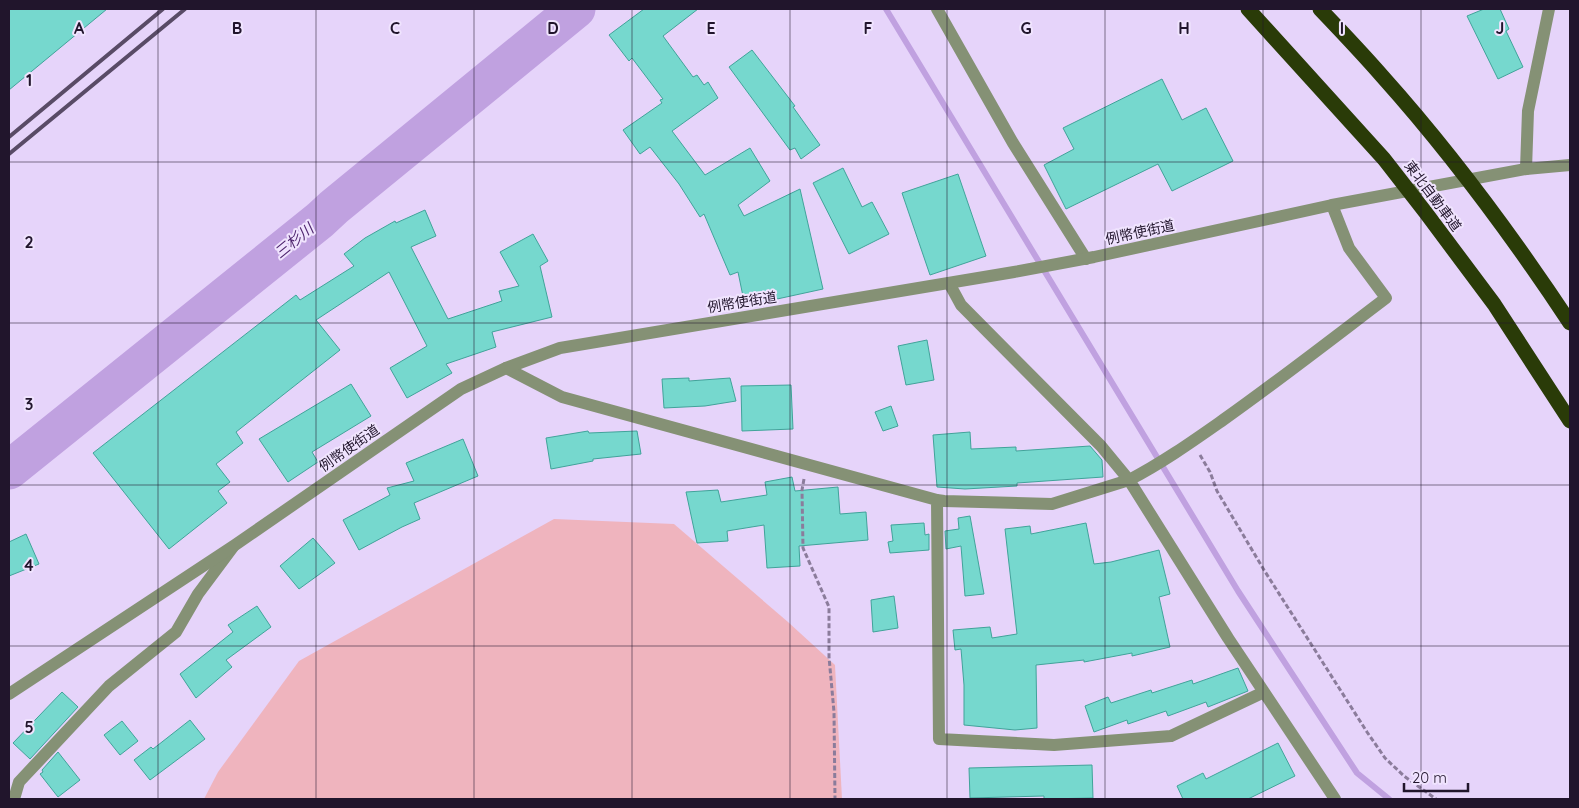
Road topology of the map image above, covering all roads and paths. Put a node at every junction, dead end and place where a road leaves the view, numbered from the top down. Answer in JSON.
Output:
{"nodes":[{"id":1,"x":937,"y":9,"type":"edge"},
{"id":2,"x":1248,"y":9,"type":"edge"},
{"id":3,"x":1320,"y":9,"type":"edge"},
{"id":4,"x":1549,"y":9,"type":"edge"},
{"id":5,"x":1570,"y":165,"type":"edge"},
{"id":6,"x":1526,"y":169,"type":"junction"},
{"id":7,"x":1332,"y":205,"type":"junction"},
{"id":8,"x":1086,"y":259,"type":"junction"},
{"id":9,"x":949,"y":283,"type":"junction"},
{"id":10,"x":1570,"y":324,"type":"edge"},
{"id":11,"x":506,"y":368,"type":"junction"},
{"id":12,"x":1570,"y":420,"type":"edge"},
{"id":13,"x":1188,"y":444,"type":"junction"},
{"id":14,"x":807,"y":463,"type":"junction"},
{"id":15,"x":1134,"y":478,"type":"junction"},
{"id":16,"x":937,"y":500,"type":"junction"},
{"id":17,"x":234,"y":545,"type":"junction"},
{"id":18,"x":1264,"y":692,"type":"junction"},
{"id":19,"x":9,"y":694,"type":"edge"},
{"id":20,"x":14,"y":799,"type":"edge"},
{"id":21,"x":835,"y":799,"type":"edge"},
{"id":22,"x":1335,"y":799,"type":"edge"},
{"id":23,"x":1436,"y":799,"type":"edge"}],
"edges":[{"from":1,"to":8,"type":"street"},
{"from":2,"to":12,"type":"highway","name":"東北自動車道"},
{"from":3,"to":10,"type":"highway"},
{"from":4,"to":6,"type":"street"},
{"from":5,"to":6,"type":"street","name":"例幣使街道"},
{"from":6,"to":7,"type":"street","name":"例幣使街道"},
{"from":7,"to":8,"type":"street","name":"例幣使街道"},
{"from":7,"to":13,"type":"street"},
{"from":8,"to":9,"type":"street","name":"例幣使街道"},
{"from":9,"to":11,"type":"street","name":"例幣使街道"},
{"from":9,"to":15,"type":"street"},
{"from":11,"to":14,"type":"street"},
{"from":11,"to":17,"type":"street","name":"例幣使街道"},
{"from":13,"to":15,"type":"street"},
{"from":13,"to":23,"type":"path"},
{"from":14,"to":16,"type":"street"},
{"from":14,"to":21,"type":"path"},
{"from":15,"to":16,"type":"street"},
{"from":15,"to":18,"type":"street"},
{"from":16,"to":18,"type":"street"},
{"from":17,"to":19,"type":"street","name":"例幣使街道"},
{"from":17,"to":20,"type":"street"},
{"from":18,"to":22,"type":"street"}]}
